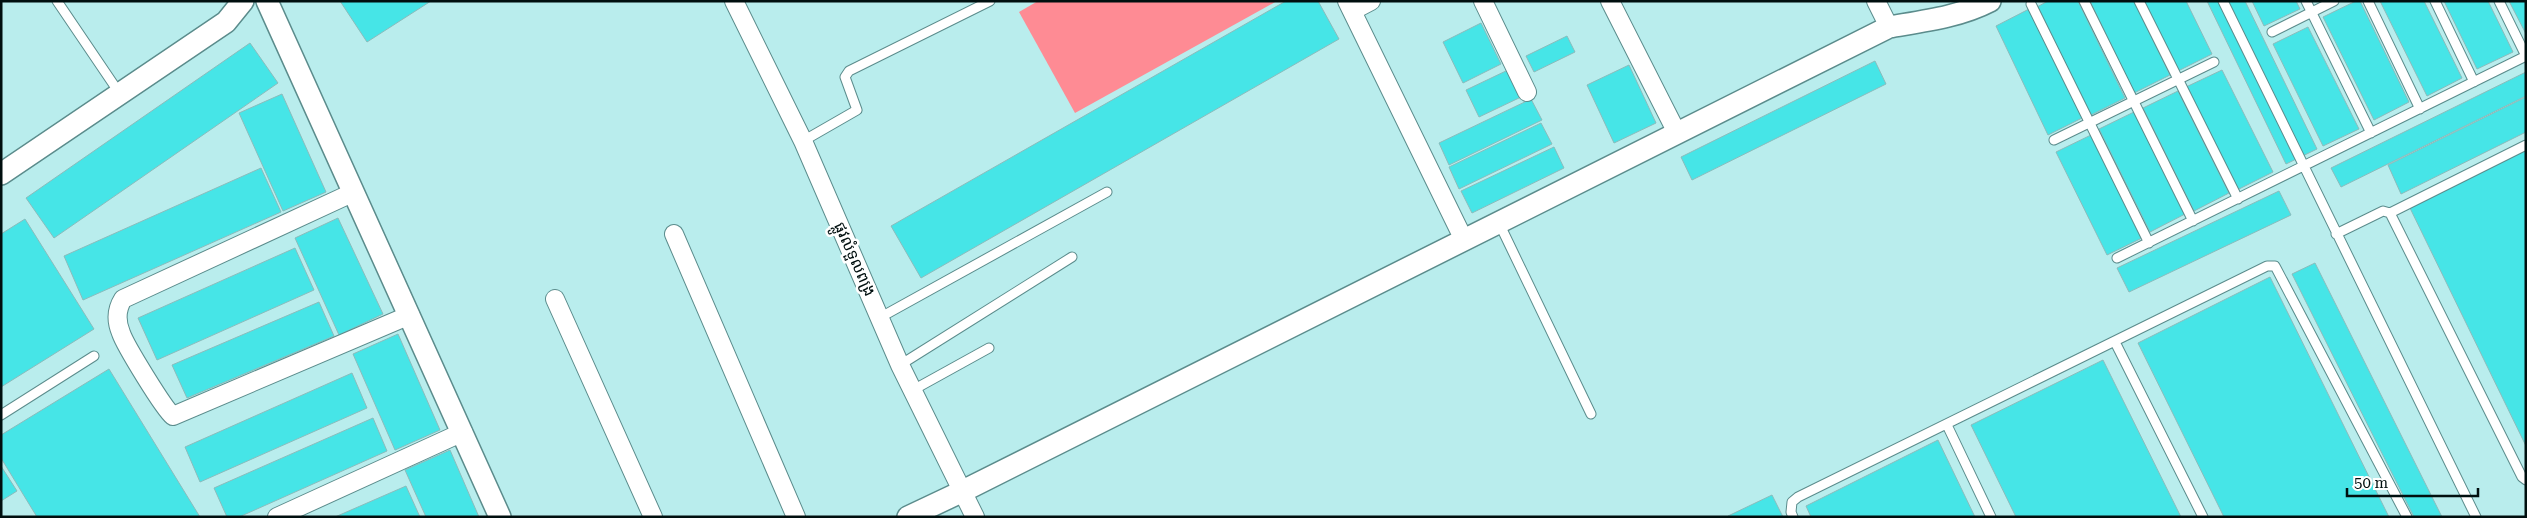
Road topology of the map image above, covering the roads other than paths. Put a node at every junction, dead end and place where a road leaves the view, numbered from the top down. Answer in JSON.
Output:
{"nodes":[{"id":1,"x":57,"y":1,"type":"edge"},
{"id":2,"x":243,"y":1,"type":"edge"},
{"id":3,"x":267,"y":1,"type":"edge"},
{"id":4,"x":734,"y":1,"type":"edge"},
{"id":5,"x":990,"y":1,"type":"edge"},
{"id":6,"x":1371,"y":1,"type":"edge"},
{"id":7,"x":1482,"y":1,"type":"edge"},
{"id":8,"x":1610,"y":1,"type":"edge"},
{"id":9,"x":1876,"y":1,"type":"edge"},
{"id":10,"x":1990,"y":1,"type":"edge"},
{"id":11,"x":2084,"y":1,"type":"edge"},
{"id":12,"x":2139,"y":1,"type":"edge"},
{"id":13,"x":2223,"y":1,"type":"edge"},
{"id":14,"x":2306,"y":1,"type":"edge"},
{"id":15,"x":2334,"y":1,"type":"edge"},
{"id":16,"x":2368,"y":1,"type":"edge"},
{"id":17,"x":2435,"y":1,"type":"edge"},
{"id":18,"x":2499,"y":1,"type":"edge"},
{"id":19,"x":2031,"y":4,"type":"dead end"},
{"id":20,"x":1350,"y":6,"type":"edge"},
{"id":21,"x":2312,"y":13,"type":"junction"},
{"id":22,"x":1889,"y":27,"type":"junction"},
{"id":23,"x":2272,"y":32,"type":"dead end"},
{"id":24,"x":2526,"y":56,"type":"edge"},
{"id":25,"x":2214,"y":62,"type":"dead end"},
{"id":26,"x":2178,"y":80,"type":"junction"},
{"id":27,"x":2474,"y":82,"type":"junction"},
{"id":28,"x":1527,"y":92,"type":"dead end"},
{"id":29,"x":120,"y":94,"type":"junction"},
{"id":30,"x":2134,"y":102,"type":"junction"},
{"id":31,"x":2420,"y":109,"type":"junction"},
{"id":32,"x":2090,"y":123,"type":"junction"},
{"id":33,"x":1677,"y":133,"type":"junction"},
{"id":34,"x":2370,"y":133,"type":"junction"},
{"id":35,"x":2054,"y":140,"type":"dead end"},
{"id":36,"x":803,"y":141,"type":"junction"},
{"id":37,"x":2526,"y":145,"type":"edge"},
{"id":38,"x":2303,"y":166,"type":"junction"},
{"id":39,"x":1,"y":174,"type":"edge"},
{"id":40,"x":1108,"y":192,"type":"dead end"},
{"id":41,"x":352,"y":193,"type":"junction"},
{"id":42,"x":2238,"y":199,"type":"junction"},
{"id":43,"x":2390,"y":213,"type":"junction"},
{"id":44,"x":2193,"y":221,"type":"junction"},
{"id":45,"x":1499,"y":223,"type":"junction"},
{"id":46,"x":674,"y":234,"type":"dead end"},
{"id":47,"x":2336,"y":234,"type":"junction"},
{"id":48,"x":1464,"y":240,"type":"junction"},
{"id":49,"x":2149,"y":243,"type":"junction"},
{"id":50,"x":1072,"y":257,"type":"dead end"},
{"id":51,"x":2117,"y":258,"type":"dead end"},
{"id":52,"x":555,"y":300,"type":"dead end"},
{"id":53,"x":410,"y":315,"type":"junction"},
{"id":54,"x":880,"y":317,"type":"junction"},
{"id":55,"x":2115,"y":342,"type":"junction"},
{"id":56,"x":988,"y":348,"type":"dead end"},
{"id":57,"x":94,"y":356,"type":"dead end"},
{"id":58,"x":900,"y":364,"type":"junction"},
{"id":59,"x":912,"y":390,"type":"junction"},
{"id":60,"x":1591,"y":414,"type":"dead end"},
{"id":61,"x":1,"y":415,"type":"edge"},
{"id":62,"x":1946,"y":425,"type":"junction"},
{"id":63,"x":462,"y":432,"type":"junction"},
{"id":64,"x":2526,"y":480,"type":"edge"},
{"id":65,"x":963,"y":492,"type":"junction"},
{"id":66,"x":2474,"y":516,"type":"edge"},
{"id":67,"x":277,"y":517,"type":"edge"},
{"id":68,"x":500,"y":517,"type":"edge"},
{"id":69,"x":653,"y":517,"type":"edge"},
{"id":70,"x":796,"y":517,"type":"edge"},
{"id":71,"x":908,"y":517,"type":"edge"},
{"id":72,"x":975,"y":517,"type":"edge"},
{"id":73,"x":1793,"y":517,"type":"edge"},
{"id":74,"x":1991,"y":517,"type":"edge"},
{"id":75,"x":2203,"y":517,"type":"edge"},
{"id":76,"x":2408,"y":517,"type":"edge"}],
"edges":[{"from":1,"to":29,"type":"lane"},
{"from":2,"to":29,"type":"street"},
{"from":3,"to":41,"type":"street"},
{"from":4,"to":36,"type":"street","name":"ផ្លូវលំទួលពង្រ"},
{"from":5,"to":36,"type":"lane"},
{"from":6,"to":20,"type":"street"},
{"from":7,"to":28,"type":"street"},
{"from":8,"to":33,"type":"street"},
{"from":9,"to":22,"type":"street"},
{"from":10,"to":22,"type":"street"},
{"from":11,"to":30,"type":"lane"},
{"from":12,"to":26,"type":"lane"},
{"from":13,"to":38,"type":"lane"},
{"from":14,"to":21,"type":"lane"},
{"from":15,"to":21,"type":"lane"},
{"from":16,"to":31,"type":"lane"},
{"from":17,"to":27,"type":"lane"},
{"from":18,"to":24,"type":"lane"},
{"from":19,"to":32,"type":"lane"},
{"from":20,"to":48,"type":"street"},
{"from":21,"to":23,"type":"lane"},
{"from":21,"to":34,"type":"lane"},
{"from":22,"to":33,"type":"street"},
{"from":24,"to":27,"type":"lane"},
{"from":25,"to":26,"type":"lane"},
{"from":26,"to":30,"type":"lane"},
{"from":26,"to":42,"type":"lane"},
{"from":27,"to":31,"type":"lane"},
{"from":29,"to":39,"type":"street"},
{"from":30,"to":32,"type":"lane"},
{"from":30,"to":44,"type":"lane"},
{"from":31,"to":34,"type":"lane"},
{"from":32,"to":35,"type":"lane"},
{"from":32,"to":49,"type":"lane"},
{"from":33,"to":45,"type":"street"},
{"from":34,"to":38,"type":"lane"},
{"from":36,"to":54,"type":"street","name":"ផ្លូវលំទួលពង្រ"},
{"from":37,"to":43,"type":"lane"},
{"from":38,"to":42,"type":"lane"},
{"from":38,"to":47,"type":"lane"},
{"from":40,"to":54,"type":"lane"},
{"from":41,"to":53,"type":"street"},
{"from":41,"to":53,"type":"street"},
{"from":42,"to":44,"type":"lane"},
{"from":43,"to":47,"type":"lane"},
{"from":43,"to":64,"type":"lane"},
{"from":44,"to":49,"type":"lane"},
{"from":45,"to":48,"type":"street"},
{"from":45,"to":60,"type":"lane"},
{"from":46,"to":70,"type":"street"},
{"from":47,"to":66,"type":"lane"},
{"from":48,"to":65,"type":"street"},
{"from":49,"to":51,"type":"lane"},
{"from":50,"to":58,"type":"lane"},
{"from":52,"to":69,"type":"street"},
{"from":53,"to":63,"type":"street"},
{"from":54,"to":58,"type":"street","name":"ផ្លូវលំទួលពង្រ"},
{"from":55,"to":62,"type":"lane"},
{"from":55,"to":75,"type":"lane"},
{"from":55,"to":76,"type":"lane"},
{"from":56,"to":59,"type":"lane"},
{"from":57,"to":61,"type":"lane"},
{"from":58,"to":59,"type":"street","name":"ផ្លូវលំទួលពង្រ"},
{"from":59,"to":65,"type":"street","name":"ផ្លូវលំទួលពង្រ"},
{"from":62,"to":73,"type":"lane"},
{"from":62,"to":74,"type":"lane"},
{"from":63,"to":67,"type":"street"},
{"from":63,"to":68,"type":"street"},
{"from":65,"to":71,"type":"street"},
{"from":65,"to":72,"type":"street","name":"ផ្លូវលំទួលពង្រ"}]}
